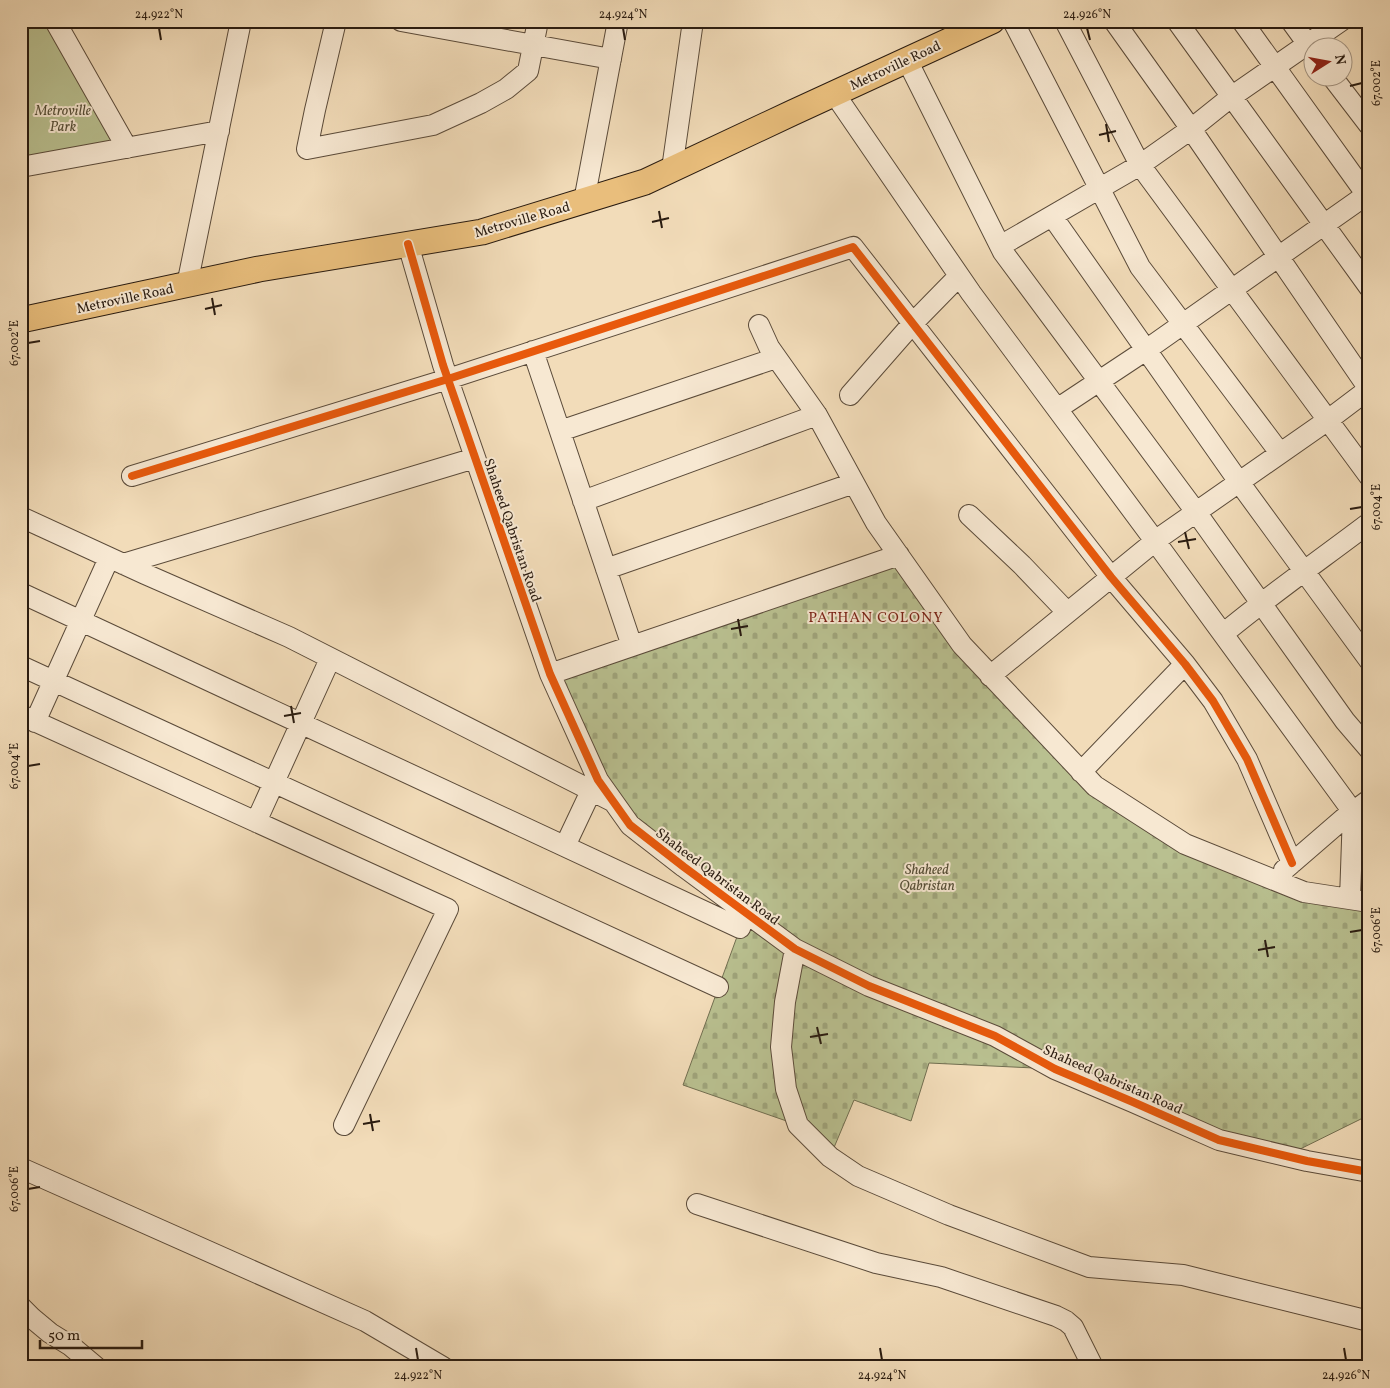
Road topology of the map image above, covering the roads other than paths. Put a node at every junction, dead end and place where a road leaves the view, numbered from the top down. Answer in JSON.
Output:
{"nodes":[{"id":1,"x":55,"y":21,"type":"edge"},
{"id":2,"x":241,"y":21,"type":"edge"},
{"id":3,"x":336,"y":21,"type":"edge"},
{"id":4,"x":401,"y":21,"type":"edge"},
{"id":5,"x":538,"y":21,"type":"edge"},
{"id":6,"x":618,"y":21,"type":"edge"},
{"id":7,"x":693,"y":21,"type":"edge"},
{"id":8,"x":992,"y":21,"type":"edge"},
{"id":9,"x":1013,"y":21,"type":"edge"},
{"id":10,"x":1065,"y":21,"type":"edge"},
{"id":11,"x":1114,"y":21,"type":"edge"},
{"id":12,"x":1177,"y":21,"type":"edge"},
{"id":13,"x":1242,"y":21,"type":"edge"},
{"id":14,"x":1291,"y":21,"type":"edge"},
{"id":15,"x":1341,"y":21,"type":"edge"},
{"id":16,"x":1303,"y":38,"type":"edge"},
{"id":17,"x":1321,"y":38,"type":"edge"},
{"id":18,"x":533,"y":46,"type":"junction"},
{"id":19,"x":1302,"y":52,"type":"edge"},
{"id":20,"x":611,"y":59,"type":"junction"},
{"id":21,"x":907,"y":60,"type":"junction"},
{"id":22,"x":1275,"y":67,"type":"junction"},
{"id":23,"x":1341,"y":88,"type":"edge"},
{"id":24,"x":834,"y":93,"type":"junction"},
{"id":25,"x":1232,"y":97,"type":"junction"},
{"id":26,"x":1369,"y":125,"type":"edge"},
{"id":27,"x":1191,"y":129,"type":"junction"},
{"id":28,"x":219,"y":131,"type":"junction"},
{"id":29,"x":127,"y":148,"type":"junction"},
{"id":30,"x":24,"y":161,"type":"edge"},
{"id":31,"x":1140,"y":165,"type":"junction"},
{"id":32,"x":672,"y":169,"type":"junction"},
{"id":33,"x":1099,"y":189,"type":"junction"},
{"id":34,"x":1368,"y":195,"type":"edge"},
{"id":35,"x":584,"y":200,"type":"junction"},
{"id":36,"x":1052,"y":216,"type":"junction"},
{"id":37,"x":1324,"y":225,"type":"junction"},
{"id":38,"x":408,"y":244,"type":"junction"},
{"id":39,"x":1000,"y":246,"type":"junction"},
{"id":40,"x":1279,"y":256,"type":"junction"},
{"id":41,"x":959,"y":276,"type":"junction"},
{"id":42,"x":187,"y":285,"type":"junction"},
{"id":43,"x":1369,"y":287,"type":"edge"},
{"id":44,"x":1232,"y":290,"type":"junction"},
{"id":45,"x":21,"y":320,"type":"edge"},
{"id":46,"x":913,"y":324,"type":"junction"},
{"id":47,"x":1182,"y":324,"type":"junction"},
{"id":48,"x":759,"y":325,"type":"dead end"},
{"id":49,"x":1146,"y":350,"type":"junction"},
{"id":50,"x":533,"y":351,"type":"junction"},
{"id":51,"x":776,"y":358,"type":"junction"},
{"id":52,"x":448,"y":379,"type":"junction"},
{"id":53,"x":1099,"y":381,"type":"junction"},
{"id":54,"x":1369,"y":389,"type":"edge"},
{"id":55,"x":850,"y":395,"type":"dead end"},
{"id":56,"x":1057,"y":409,"type":"junction"},
{"id":57,"x":817,"y":415,"type":"junction"},
{"id":58,"x":1328,"y":420,"type":"junction"},
{"id":59,"x":560,"y":431,"type":"junction"},
{"id":60,"x":1280,"y":454,"type":"junction"},
{"id":61,"x":475,"y":458,"type":"junction"},
{"id":62,"x":132,"y":476,"type":"dead end"},
{"id":63,"x":1369,"y":476,"type":"edge"},
{"id":64,"x":1239,"y":482,"type":"junction"},
{"id":65,"x":854,"y":483,"type":"junction"},
{"id":66,"x":583,"y":500,"type":"junction"},
{"id":67,"x":1196,"y":512,"type":"junction"},
{"id":68,"x":969,"y":515,"type":"dead end"},
{"id":69,"x":21,"y":517,"type":"edge"},
{"id":70,"x":1369,"y":523,"type":"edge"},
{"id":71,"x":1155,"y":541,"type":"junction"},
{"id":72,"x":899,"y":555,"type":"junction"},
{"id":73,"x":116,"y":561,"type":"junction"},
{"id":74,"x":606,"y":569,"type":"junction"},
{"id":75,"x":1305,"y":572,"type":"junction"},
{"id":76,"x":1111,"y":577,"type":"junction"},
{"id":77,"x":21,"y":593,"type":"edge"},
{"id":78,"x":1261,"y":603,"type":"junction"},
{"id":79,"x":1067,"y":612,"type":"junction"},
{"id":80,"x":80,"y":621,"type":"junction"},
{"id":81,"x":1223,"y":634,"type":"junction"},
{"id":82,"x":632,"y":646,"type":"junction"},
{"id":83,"x":330,"y":658,"type":"junction"},
{"id":84,"x":1369,"y":660,"type":"edge"},
{"id":85,"x":1185,"y":664,"type":"junction"},
{"id":86,"x":21,"y":666,"type":"edge"},
{"id":87,"x":550,"y":674,"type":"junction"},
{"id":88,"x":990,"y":676,"type":"junction"},
{"id":89,"x":54,"y":681,"type":"junction"},
{"id":90,"x":28,"y":719,"type":"edge"},
{"id":91,"x":300,"y":724,"type":"junction"},
{"id":92,"x":1369,"y":749,"type":"edge"},
{"id":93,"x":1081,"y":772,"type":"junction"},
{"id":94,"x":274,"y":782,"type":"junction"},
{"id":95,"x":591,"y":791,"type":"junction"},
{"id":96,"x":1369,"y":800,"type":"edge"},
{"id":97,"x":614,"y":803,"type":"junction"},
{"id":98,"x":1353,"y":812,"type":"junction"},
{"id":99,"x":256,"y":822,"type":"junction"},
{"id":100,"x":565,"y":846,"type":"junction"},
{"id":101,"x":1292,"y":862,"type":"junction"},
{"id":102,"x":1272,"y":880,"type":"junction"},
{"id":103,"x":1359,"y":901,"type":"edge"},
{"id":104,"x":745,"y":912,"type":"junction"},
{"id":105,"x":795,"y":949,"type":"junction"},
{"id":106,"x":718,"y":987,"type":"dead end"},
{"id":107,"x":344,"y":1124,"type":"dead end"},
{"id":108,"x":21,"y":1168,"type":"edge"},
{"id":109,"x":1369,"y":1172,"type":"edge"},
{"id":110,"x":697,"y":1204,"type":"dead end"},
{"id":111,"x":21,"y":1307,"type":"edge"},
{"id":112,"x":1369,"y":1322,"type":"edge"},
{"id":113,"x":96,"y":1367,"type":"edge"},
{"id":114,"x":443,"y":1367,"type":"edge"},
{"id":115,"x":1093,"y":1367,"type":"edge"}],
"edges":[{"from":1,"to":29,"type":"street"},
{"from":2,"to":28,"type":"street"},
{"from":3,"to":18,"type":"street"},
{"from":4,"to":18,"type":"street"},
{"from":5,"to":18,"type":"street"},
{"from":6,"to":20,"type":"street"},
{"from":7,"to":32,"type":"street"},
{"from":8,"to":21,"type":"main road","name":"Metroville Road"},
{"from":9,"to":33,"type":"street"},
{"from":10,"to":31,"type":"street"},
{"from":11,"to":27,"type":"street"},
{"from":12,"to":25,"type":"street"},
{"from":13,"to":22,"type":"street"},
{"from":14,"to":16,"type":"street"},
{"from":15,"to":17,"type":"street"},
{"from":18,"to":20,"type":"street"},
{"from":19,"to":22,"type":"street"},
{"from":20,"to":35,"type":"street"},
{"from":21,"to":24,"type":"main road","name":"Metroville Road"},
{"from":21,"to":39,"type":"street"},
{"from":22,"to":25,"type":"street"},
{"from":22,"to":34,"type":"street"},
{"from":23,"to":26,"type":"street"},
{"from":24,"to":32,"type":"main road","name":"Metroville Road"},
{"from":24,"to":41,"type":"street"},
{"from":25,"to":27,"type":"street"},
{"from":25,"to":37,"type":"street"},
{"from":27,"to":31,"type":"street"},
{"from":27,"to":40,"type":"street"},
{"from":28,"to":29,"type":"street"},
{"from":28,"to":42,"type":"street"},
{"from":29,"to":30,"type":"street"},
{"from":31,"to":33,"type":"street"},
{"from":31,"to":44,"type":"street"},
{"from":32,"to":35,"type":"main road","name":"Metroville Road"},
{"from":33,"to":36,"type":"street"},
{"from":33,"to":47,"type":"street"},
{"from":34,"to":37,"type":"street"},
{"from":35,"to":38,"type":"main road","name":"Metroville Road"},
{"from":36,"to":39,"type":"street"},
{"from":36,"to":49,"type":"street"},
{"from":37,"to":40,"type":"street"},
{"from":37,"to":43,"type":"street"},
{"from":38,"to":42,"type":"main road","name":"Metroville Road"},
{"from":38,"to":52,"type":"street","name":"Shaheed Qabristan Road"},
{"from":39,"to":53,"type":"street"},
{"from":40,"to":44,"type":"street"},
{"from":40,"to":54,"type":"street"},
{"from":41,"to":46,"type":"street"},
{"from":41,"to":56,"type":"street"},
{"from":42,"to":45,"type":"main road","name":"Metroville Road"},
{"from":44,"to":47,"type":"street"},
{"from":44,"to":58,"type":"street"},
{"from":46,"to":50,"type":"street"},
{"from":46,"to":55,"type":"street"},
{"from":46,"to":76,"type":"street"},
{"from":47,"to":49,"type":"street"},
{"from":47,"to":60,"type":"street"},
{"from":48,"to":51,"type":"street"},
{"from":49,"to":53,"type":"street"},
{"from":49,"to":64,"type":"street"},
{"from":50,"to":52,"type":"street"},
{"from":50,"to":59,"type":"street"},
{"from":51,"to":57,"type":"street"},
{"from":51,"to":59,"type":"street"},
{"from":52,"to":61,"type":"street","name":"Shaheed Qabristan Road"},
{"from":52,"to":62,"type":"street"},
{"from":53,"to":56,"type":"street"},
{"from":53,"to":67,"type":"street"},
{"from":54,"to":58,"type":"street"},
{"from":56,"to":71,"type":"street"},
{"from":57,"to":65,"type":"street"},
{"from":57,"to":66,"type":"street"},
{"from":58,"to":60,"type":"street"},
{"from":58,"to":63,"type":"street"},
{"from":59,"to":66,"type":"street"},
{"from":60,"to":64,"type":"street"},
{"from":61,"to":73,"type":"street"},
{"from":61,"to":87,"type":"street","name":"Shaheed Qabristan Road"},
{"from":64,"to":67,"type":"street"},
{"from":64,"to":75,"type":"street"},
{"from":65,"to":72,"type":"street"},
{"from":65,"to":74,"type":"street"},
{"from":66,"to":74,"type":"street"},
{"from":67,"to":71,"type":"street"},
{"from":67,"to":78,"type":"street"},
{"from":68,"to":79,"type":"street"},
{"from":69,"to":73,"type":"street"},
{"from":70,"to":75,"type":"street"},
{"from":71,"to":76,"type":"street"},
{"from":71,"to":81,"type":"street"},
{"from":72,"to":82,"type":"street"},
{"from":72,"to":88,"type":"street"},
{"from":73,"to":80,"type":"street"},
{"from":73,"to":83,"type":"street"},
{"from":74,"to":82,"type":"street"},
{"from":75,"to":78,"type":"street"},
{"from":75,"to":84,"type":"street"},
{"from":76,"to":79,"type":"street"},
{"from":76,"to":85,"type":"street"},
{"from":77,"to":80,"type":"street"},
{"from":78,"to":81,"type":"street"},
{"from":78,"to":92,"type":"street"},
{"from":79,"to":88,"type":"street"},
{"from":80,"to":89,"type":"street"},
{"from":80,"to":91,"type":"street"},
{"from":81,"to":98,"type":"street"},
{"from":82,"to":87,"type":"street"},
{"from":83,"to":91,"type":"street"},
{"from":83,"to":95,"type":"street"},
{"from":85,"to":93,"type":"street"},
{"from":85,"to":101,"type":"street"},
{"from":86,"to":89,"type":"street"},
{"from":87,"to":97,"type":"street","name":"Shaheed Qabristan Road"},
{"from":88,"to":93,"type":"street"},
{"from":89,"to":90,"type":"street"},
{"from":89,"to":94,"type":"street"},
{"from":90,"to":99,"type":"street"},
{"from":91,"to":94,"type":"street"},
{"from":91,"to":100,"type":"street"},
{"from":93,"to":102,"type":"street"},
{"from":94,"to":99,"type":"street"},
{"from":94,"to":106,"type":"street"},
{"from":95,"to":97,"type":"street"},
{"from":95,"to":100,"type":"street"},
{"from":96,"to":98,"type":"street"},
{"from":97,"to":104,"type":"street","name":"Shaheed Qabristan Road"},
{"from":98,"to":101,"type":"street"},
{"from":98,"to":103,"type":"street"},
{"from":99,"to":107,"type":"street"},
{"from":100,"to":104,"type":"street"},
{"from":101,"to":102,"type":"street"},
{"from":102,"to":103,"type":"street"},
{"from":104,"to":105,"type":"street","name":"Shaheed Qabristan Road"},
{"from":105,"to":109,"type":"street","name":"Shaheed Qabristan Road"},
{"from":105,"to":112,"type":"street"},
{"from":108,"to":114,"type":"street"},
{"from":110,"to":115,"type":"street"},
{"from":111,"to":113,"type":"street"}]}
